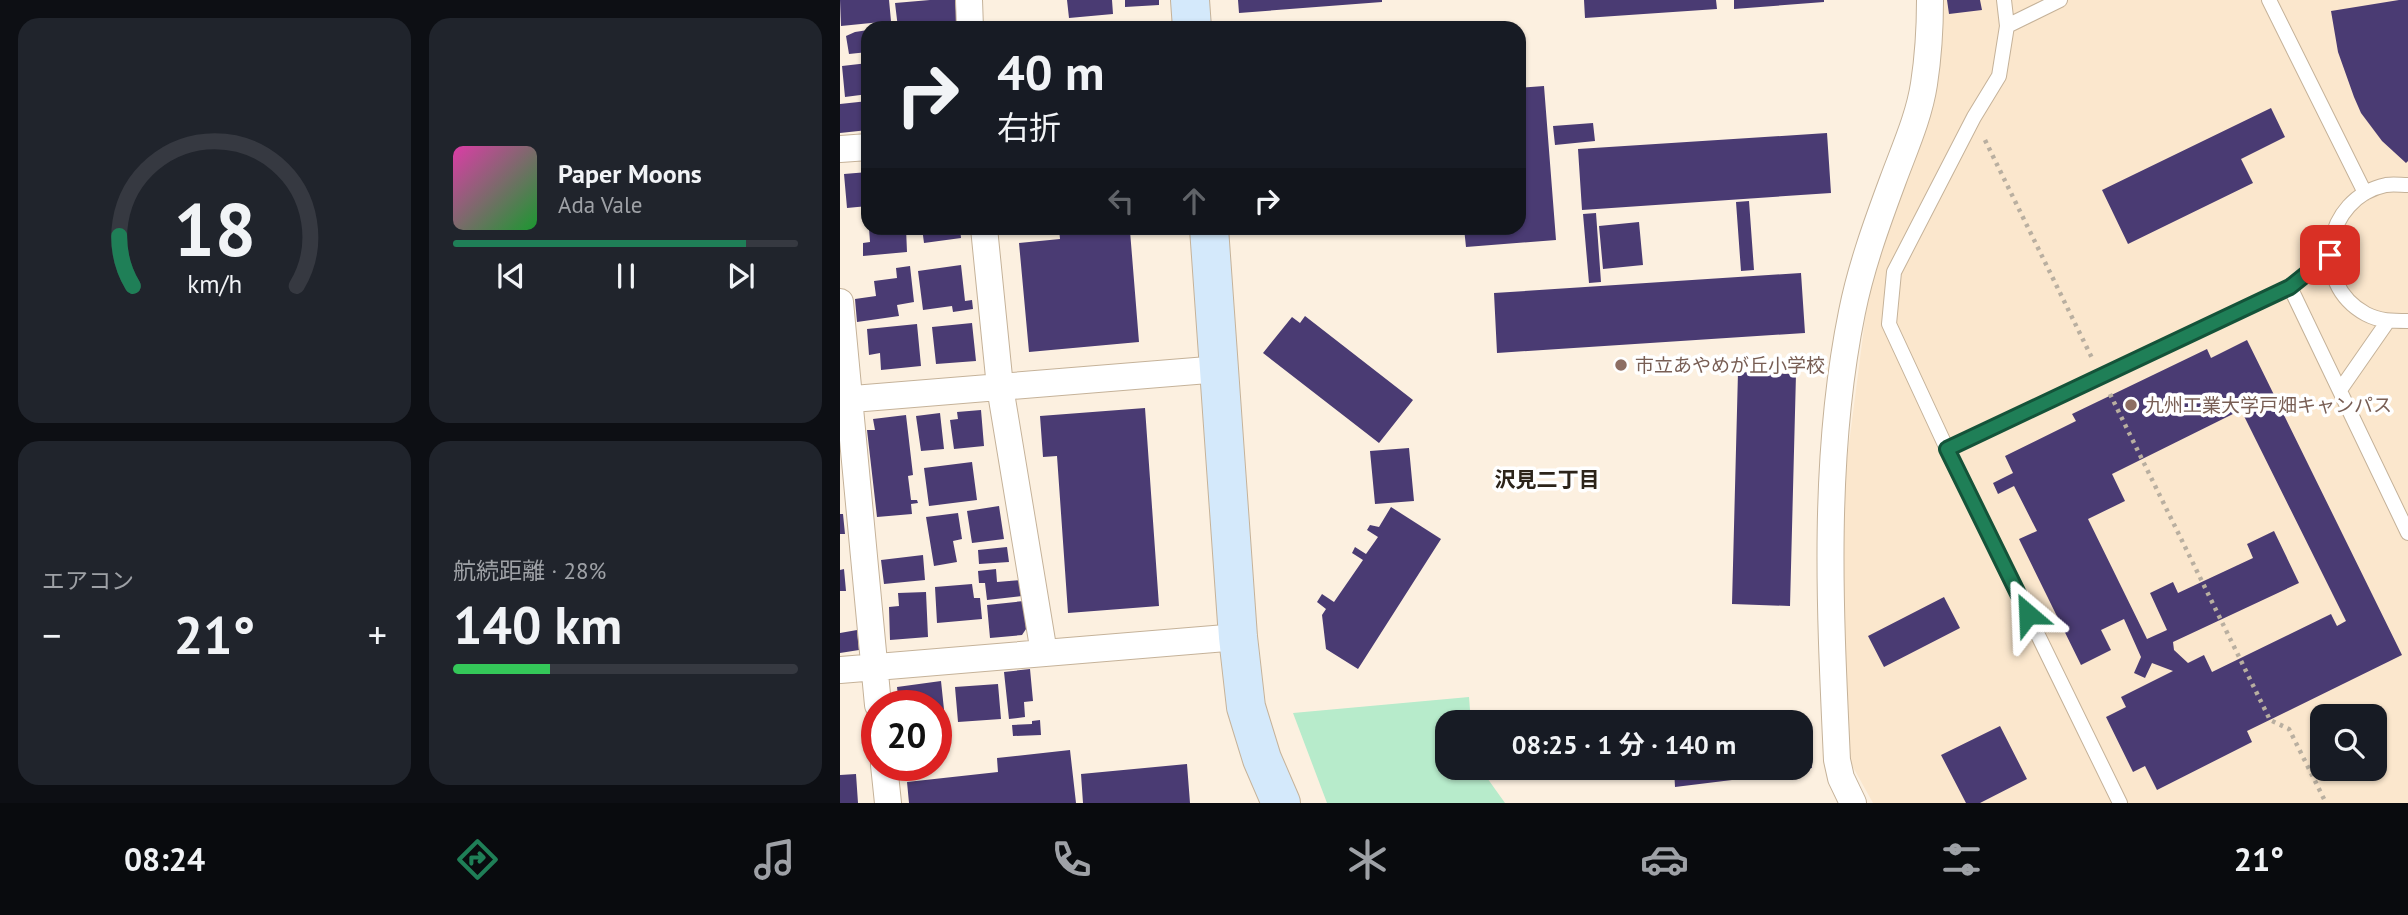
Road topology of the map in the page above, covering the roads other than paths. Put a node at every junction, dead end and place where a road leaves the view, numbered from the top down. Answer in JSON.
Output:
{"nodes":[{"id":1,"x":969,"y":0,"type":"edge"},
{"id":2,"x":1190,"y":0,"type":"edge"},
{"id":3,"x":1930,"y":0,"type":"edge"},
{"id":4,"x":2004,"y":0,"type":"edge"},
{"id":5,"x":2060,"y":0,"type":"edge"},
{"id":6,"x":2269,"y":0,"type":"edge"},
{"id":7,"x":970,"y":21,"type":"edge"},
{"id":8,"x":1192,"y":21,"type":"edge"},
{"id":9,"x":2007,"y":26,"type":"junction"},
{"id":10,"x":861,"y":148,"type":"edge"},
{"id":11,"x":840,"y":149,"type":"edge"},
{"id":12,"x":2408,"y":185,"type":"edge"},
{"id":13,"x":2365,"y":193,"type":"junction"},
{"id":14,"x":985,"y":235,"type":"edge"},
{"id":15,"x":1210,"y":235,"type":"edge"},
{"id":16,"x":2330,"y":255,"type":"junction"},
{"id":17,"x":2290,"y":287,"type":"junction"},
{"id":18,"x":840,"y":302,"type":"edge"},
{"id":19,"x":2388,"y":321,"type":"junction"},
{"id":20,"x":2408,"y":321,"type":"edge"},
{"id":21,"x":1220,"y":369,"type":"junction"},
{"id":22,"x":1000,"y":387,"type":"junction"},
{"id":23,"x":2340,"y":390,"type":"junction"},
{"id":24,"x":845,"y":400,"type":"edge"},
{"id":25,"x":1947,"y":449,"type":"junction"},
{"id":26,"x":2408,"y":533,"type":"edge"},
{"id":27,"x":1238,"y":637,"type":"junction"},
{"id":28,"x":1044,"y":653,"type":"junction"},
{"id":29,"x":874,"y":667,"type":"junction"},
{"id":30,"x":840,"y":670,"type":"edge"},
{"id":31,"x":876,"y":690,"type":"edge"},
{"id":32,"x":886,"y":781,"type":"edge"},
{"id":33,"x":888,"y":803,"type":"edge"},
{"id":34,"x":1281,"y":803,"type":"edge"},
{"id":35,"x":1853,"y":803,"type":"edge"},
{"id":36,"x":2120,"y":803,"type":"edge"}],
"edges":[{"from":1,"to":7,"type":"street"},
{"from":2,"to":8,"type":"street"},
{"from":3,"to":35,"type":"street"},
{"from":4,"to":9,"type":"lane"},
{"from":5,"to":9,"type":"lane"},
{"from":6,"to":13,"type":"lane"},
{"from":9,"to":25,"type":"lane"},
{"from":10,"to":11,"type":"street"},
{"from":12,"to":13,"type":"lane"},
{"from":13,"to":16,"type":"lane"},
{"from":14,"to":22,"type":"street"},
{"from":15,"to":21,"type":"street"},
{"from":16,"to":17,"type":"lane"},
{"from":16,"to":19,"type":"lane"},
{"from":17,"to":23,"type":"lane"},
{"from":17,"to":25,"type":"lane"},
{"from":18,"to":24,"type":"street"},
{"from":19,"to":20,"type":"lane"},
{"from":19,"to":23,"type":"lane"},
{"from":21,"to":22,"type":"street"},
{"from":21,"to":27,"type":"street"},
{"from":22,"to":24,"type":"street"},
{"from":22,"to":28,"type":"street"},
{"from":23,"to":26,"type":"lane"},
{"from":24,"to":29,"type":"street"},
{"from":25,"to":36,"type":"lane"},
{"from":27,"to":28,"type":"street"},
{"from":27,"to":34,"type":"street"},
{"from":28,"to":29,"type":"street"},
{"from":29,"to":30,"type":"street"},
{"from":29,"to":31,"type":"street"},
{"from":32,"to":33,"type":"street"}]}
